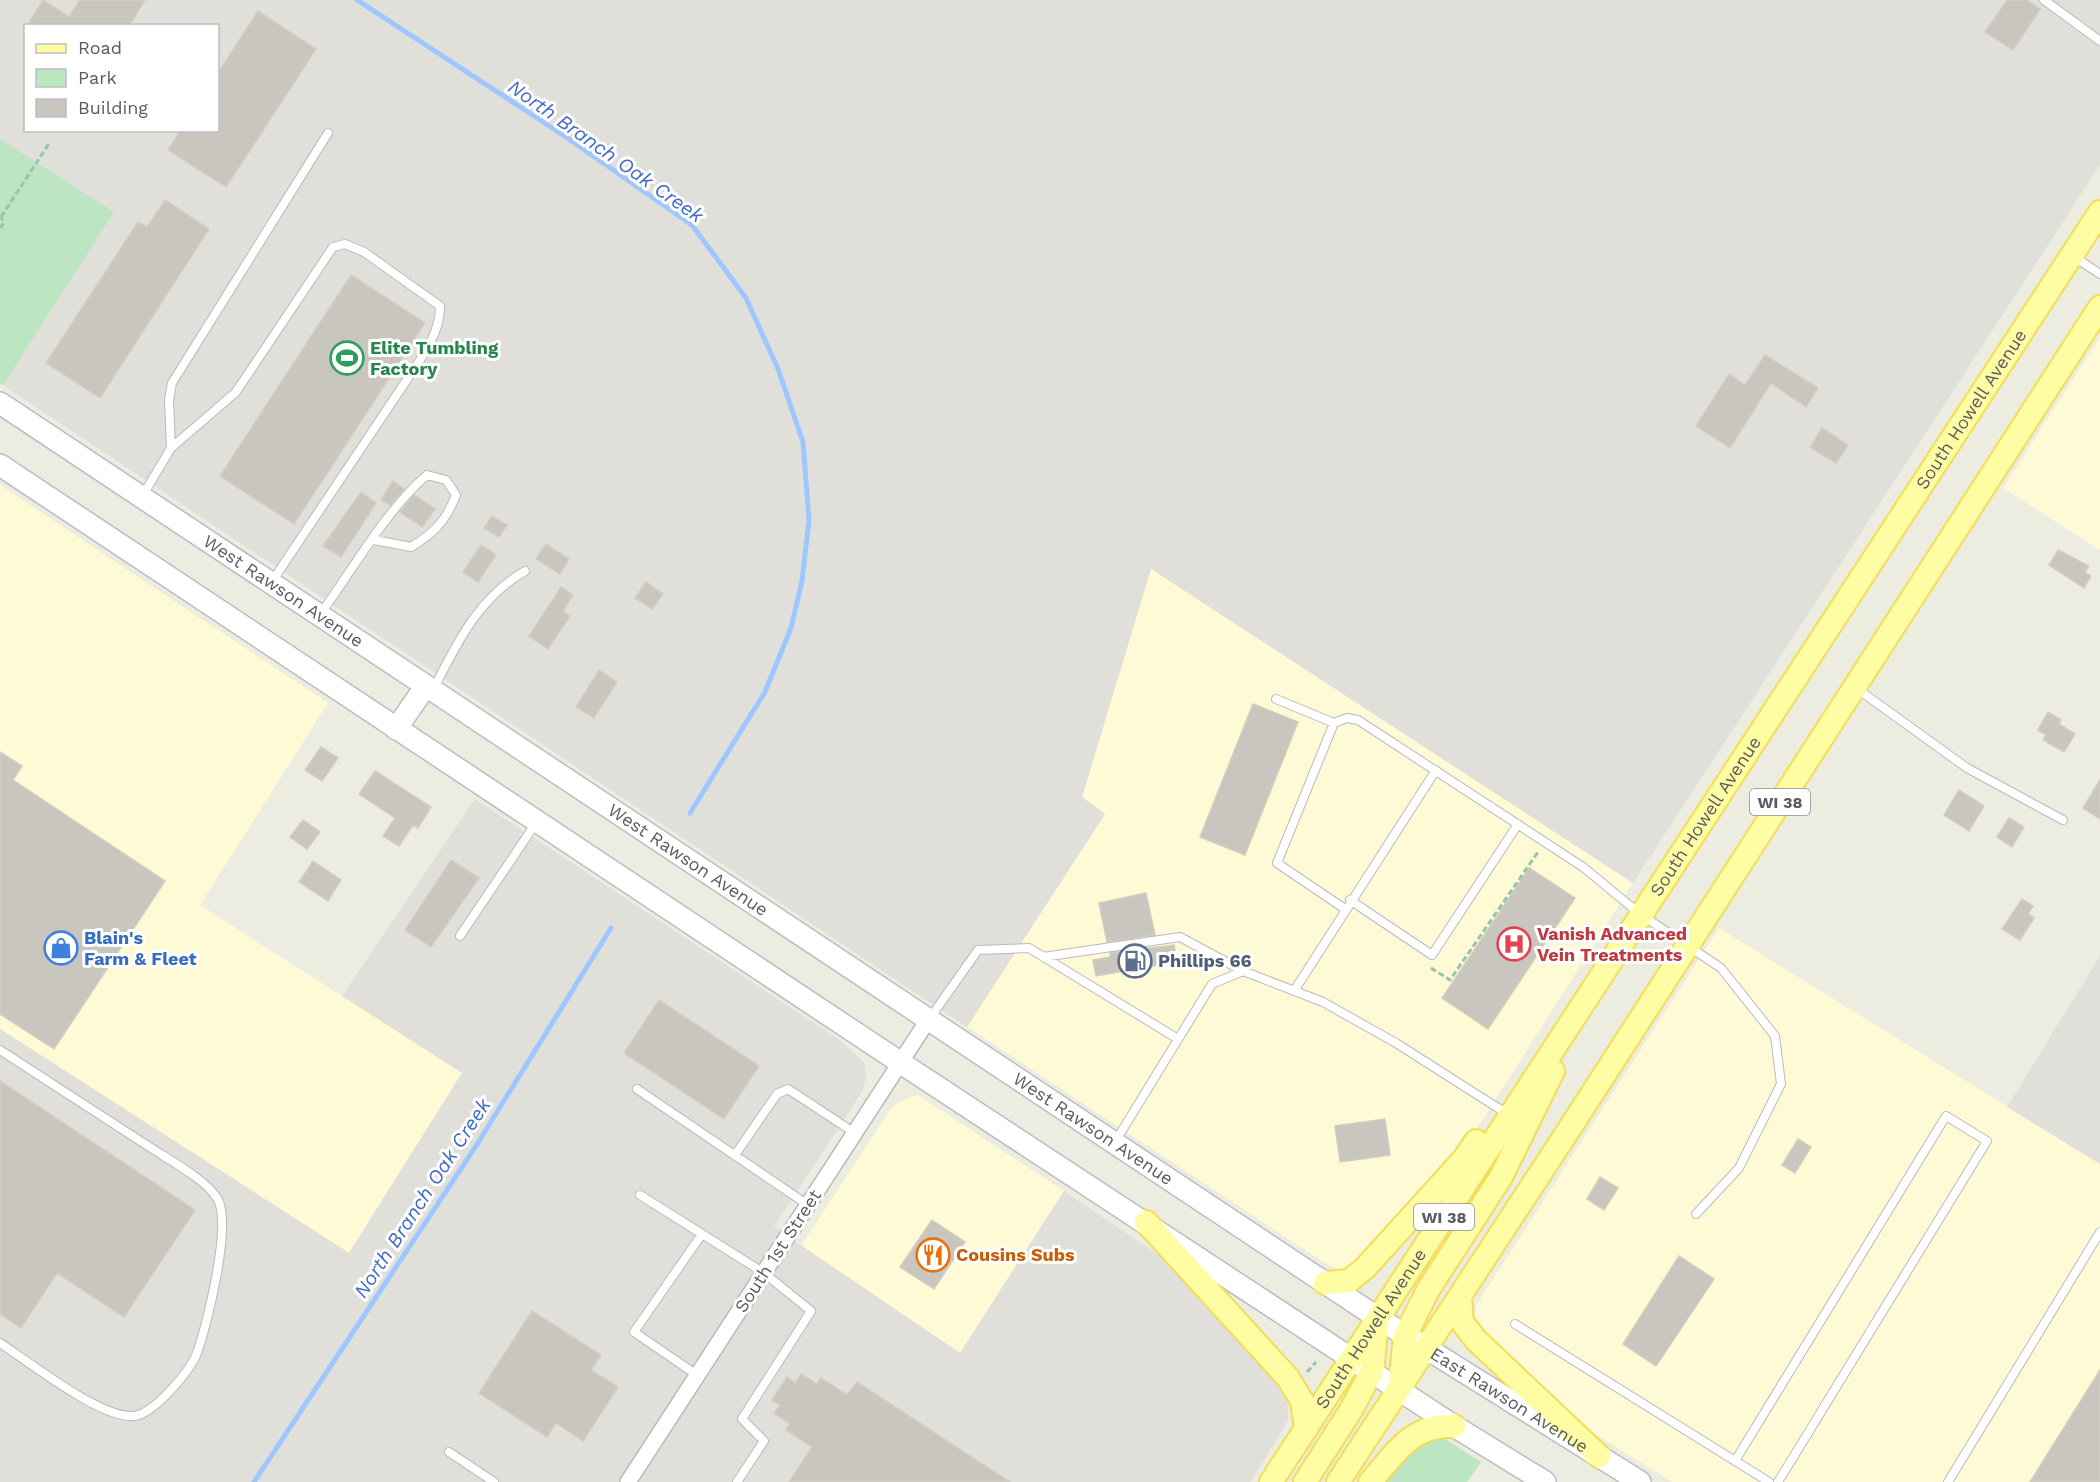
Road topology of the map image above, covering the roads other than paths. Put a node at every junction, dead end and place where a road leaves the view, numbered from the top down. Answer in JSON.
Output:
{"nodes":[{"id":1,"x":2044,"y":0,"type":"edge"},
{"id":2,"x":2100,"y":41,"type":"edge"},
{"id":3,"x":328,"y":133,"type":"dead end"},
{"id":4,"x":2100,"y":214,"type":"edge"},
{"id":5,"x":2072,"y":255,"type":"junction"},
{"id":6,"x":2100,"y":274,"type":"edge"},
{"id":7,"x":2100,"y":307,"type":"edge"},
{"id":8,"x":0,"y":403,"type":"edge"},
{"id":9,"x":171,"y":448,"type":"junction"},
{"id":10,"x":0,"y":465,"type":"edge"},
{"id":11,"x":140,"y":498,"type":"junction"},
{"id":12,"x":374,"y":540,"type":"junction"},
{"id":13,"x":525,"y":571,"type":"dead end"},
{"id":14,"x":270,"y":584,"type":"junction"},
{"id":15,"x":318,"y":616,"type":"junction"},
{"id":16,"x":1855,"y":687,"type":"junction"},
{"id":17,"x":428,"y":689,"type":"junction"},
{"id":18,"x":1275,"y":699,"type":"dead end"},
{"id":19,"x":1334,"y":723,"type":"junction"},
{"id":20,"x":396,"y":729,"type":"junction"},
{"id":21,"x":1436,"y":770,"type":"junction"},
{"id":22,"x":2063,"y":820,"type":"dead end"},
{"id":23,"x":537,"y":822,"type":"junction"},
{"id":24,"x":1518,"y":824,"type":"junction"},
{"id":25,"x":1350,"y":900,"type":"junction"},
{"id":26,"x":1345,"y":909,"type":"junction"},
{"id":27,"x":1640,"y":914,"type":"junction"},
{"id":28,"x":460,"y":936,"type":"dead end"},
{"id":29,"x":1688,"y":945,"type":"junction"},
{"id":30,"x":1043,"y":957,"type":"junction"},
{"id":31,"x":1243,"y":972,"type":"junction"},
{"id":32,"x":1594,"y":986,"type":"junction"},
{"id":33,"x":1294,"y":991,"type":"junction"},
{"id":34,"x":928,"y":1020,"type":"junction"},
{"id":35,"x":1178,"y":1039,"type":"junction"},
{"id":36,"x":0,"y":1050,"type":"edge"},
{"id":37,"x":901,"y":1063,"type":"junction"},
{"id":38,"x":637,"y":1089,"type":"dead end"},
{"id":39,"x":1504,"y":1111,"type":"junction"},
{"id":40,"x":855,"y":1133,"type":"junction"},
{"id":41,"x":1114,"y":1143,"type":"junction"},
{"id":42,"x":735,"y":1155,"type":"junction"},
{"id":43,"x":640,"y":1195,"type":"dead end"},
{"id":44,"x":808,"y":1205,"type":"junction"},
{"id":45,"x":1696,"y":1214,"type":"dead end"},
{"id":46,"x":1146,"y":1222,"type":"junction"},
{"id":47,"x":2100,"y":1232,"type":"edge"},
{"id":48,"x":702,"y":1234,"type":"junction"},
{"id":49,"x":764,"y":1273,"type":"junction"},
{"id":50,"x":1325,"y":1283,"type":"junction"},
{"id":51,"x":1460,"y":1298,"type":"junction"},
{"id":52,"x":1378,"y":1318,"type":"junction"},
{"id":53,"x":1515,"y":1324,"type":"dead end"},
{"id":54,"x":1405,"y":1336,"type":"junction"},
{"id":55,"x":0,"y":1343,"type":"edge"},
{"id":56,"x":1426,"y":1349,"type":"junction"},
{"id":57,"x":1352,"y":1358,"type":"junction"},
{"id":58,"x":1372,"y":1371,"type":"junction"},
{"id":59,"x":697,"y":1375,"type":"junction"},
{"id":60,"x":1399,"y":1390,"type":"junction"},
{"id":61,"x":1454,"y":1426,"type":"junction"},
{"id":62,"x":1306,"y":1428,"type":"junction"},
{"id":63,"x":449,"y":1452,"type":"dead end"},
{"id":64,"x":1599,"y":1456,"type":"junction"},
{"id":65,"x":1735,"y":1461,"type":"junction"},
{"id":66,"x":494,"y":1482,"type":"edge"},
{"id":67,"x":628,"y":1482,"type":"edge"},
{"id":68,"x":737,"y":1482,"type":"edge"},
{"id":69,"x":1271,"y":1482,"type":"edge"},
{"id":70,"x":1305,"y":1482,"type":"edge"},
{"id":71,"x":1338,"y":1482,"type":"edge"},
{"id":72,"x":1370,"y":1482,"type":"edge"},
{"id":73,"x":1545,"y":1482,"type":"edge"},
{"id":74,"x":1640,"y":1482,"type":"edge"},
{"id":75,"x":1769,"y":1482,"type":"edge"},
{"id":76,"x":1778,"y":1482,"type":"edge"},
{"id":77,"x":1948,"y":1482,"type":"edge"}],
"edges":[{"from":1,"to":2,"type":"lane"},
{"from":3,"to":9,"type":"lane"},
{"from":4,"to":5,"type":"main road","name":"South Howell Avenue","number":"WI 38"},
{"from":5,"to":6,"type":"lane"},
{"from":5,"to":27,"type":"main road","name":"South Howell Avenue","number":"WI 38"},
{"from":7,"to":16,"type":"main road","number":"WI 38"},
{"from":8,"to":11,"type":"main road","name":"West Rawson Avenue"},
{"from":9,"to":11,"type":"lane"},
{"from":9,"to":14,"type":"lane"},
{"from":10,"to":20,"type":"main road"},
{"from":11,"to":14,"type":"main road","name":"West Rawson Avenue"},
{"from":12,"to":12,"type":"lane"},
{"from":12,"to":15,"type":"lane"},
{"from":13,"to":17,"type":"lane"},
{"from":14,"to":15,"type":"main road","name":"West Rawson Avenue"},
{"from":15,"to":17,"type":"main road","name":"West Rawson Avenue"},
{"from":16,"to":22,"type":"lane"},
{"from":16,"to":29,"type":"main road","number":"WI 38"},
{"from":17,"to":20,"type":"main road"},
{"from":17,"to":34,"type":"main road","name":"West Rawson Avenue"},
{"from":18,"to":19,"type":"lane"},
{"from":19,"to":21,"type":"lane"},
{"from":19,"to":26,"type":"lane"},
{"from":20,"to":23,"type":"main road"},
{"from":21,"to":24,"type":"lane"},
{"from":21,"to":25,"type":"lane"},
{"from":23,"to":28,"type":"lane"},
{"from":23,"to":37,"type":"main road"},
{"from":24,"to":25,"type":"lane"},
{"from":24,"to":27,"type":"lane"},
{"from":25,"to":26,"type":"lane"},
{"from":26,"to":33,"type":"lane"},
{"from":27,"to":29,"type":"lane"},
{"from":27,"to":32,"type":"main road","name":"South Howell Avenue","number":"WI 38"},
{"from":29,"to":45,"type":"lane"},
{"from":29,"to":51,"type":"main road","number":"WI 38"},
{"from":30,"to":31,"type":"lane"},
{"from":30,"to":34,"type":"lane"},
{"from":30,"to":35,"type":"lane"},
{"from":31,"to":33,"type":"lane"},
{"from":31,"to":35,"type":"lane"},
{"from":32,"to":39,"type":"main road","name":"South Howell Avenue","number":"WI 38"},
{"from":32,"to":54,"type":"main road"},
{"from":33,"to":39,"type":"lane"},
{"from":34,"to":37,"type":"street","name":"South 1st Street"},
{"from":34,"to":41,"type":"main road","name":"West Rawson Avenue"},
{"from":35,"to":41,"type":"lane"},
{"from":36,"to":55,"type":"lane"},
{"from":37,"to":40,"type":"street","name":"South 1st Street"},
{"from":37,"to":46,"type":"main road"},
{"from":38,"to":42,"type":"lane"},
{"from":39,"to":50,"type":"main road"},
{"from":39,"to":52,"type":"main road","name":"South Howell Avenue","number":"WI 38"},
{"from":40,"to":42,"type":"lane"},
{"from":40,"to":44,"type":"street","name":"South 1st Street"},
{"from":41,"to":50,"type":"main road","name":"West Rawson Avenue"},
{"from":42,"to":44,"type":"lane"},
{"from":43,"to":48,"type":"lane"},
{"from":44,"to":49,"type":"street","name":"South 1st Street"},
{"from":46,"to":57,"type":"main road"},
{"from":46,"to":62,"type":"main road"},
{"from":47,"to":77,"type":"lane"},
{"from":48,"to":49,"type":"lane"},
{"from":48,"to":59,"type":"lane"},
{"from":49,"to":59,"type":"street","name":"South 1st Street"},
{"from":49,"to":68,"type":"lane"},
{"from":50,"to":52,"type":"main road","name":"West Rawson Avenue"},
{"from":51,"to":56,"type":"main road","number":"WI 38"},
{"from":51,"to":64,"type":"main road"},
{"from":52,"to":54,"type":"main road","name":"East Rawson Avenue"},
{"from":52,"to":57,"type":"main road","name":"South Howell Avenue","number":"WI 38"},
{"from":52,"to":58,"type":"main road"},
{"from":53,"to":65,"type":"lane"},
{"from":54,"to":56,"type":"main road","name":"East Rawson Avenue"},
{"from":54,"to":60,"type":"main road"},
{"from":56,"to":60,"type":"main road","number":"WI 38"},
{"from":56,"to":64,"type":"main road","name":"East Rawson Avenue"},
{"from":57,"to":58,"type":"main road"},
{"from":57,"to":62,"type":"main road","name":"South Howell Avenue","number":"WI 38"},
{"from":58,"to":60,"type":"main road"},
{"from":58,"to":70,"type":"main road"},
{"from":59,"to":67,"type":"street","name":"South 1st Street"},
{"from":60,"to":61,"type":"main road"},
{"from":60,"to":71,"type":"main road","number":"WI 38"},
{"from":61,"to":72,"type":"main road"},
{"from":61,"to":73,"type":"main road"},
{"from":62,"to":69,"type":"main road","name":"South Howell Avenue","number":"WI 38"},
{"from":63,"to":66,"type":"lane"},
{"from":64,"to":74,"type":"main road","name":"East Rawson Avenue"},
{"from":65,"to":75,"type":"lane"},
{"from":65,"to":76,"type":"lane"}]}
